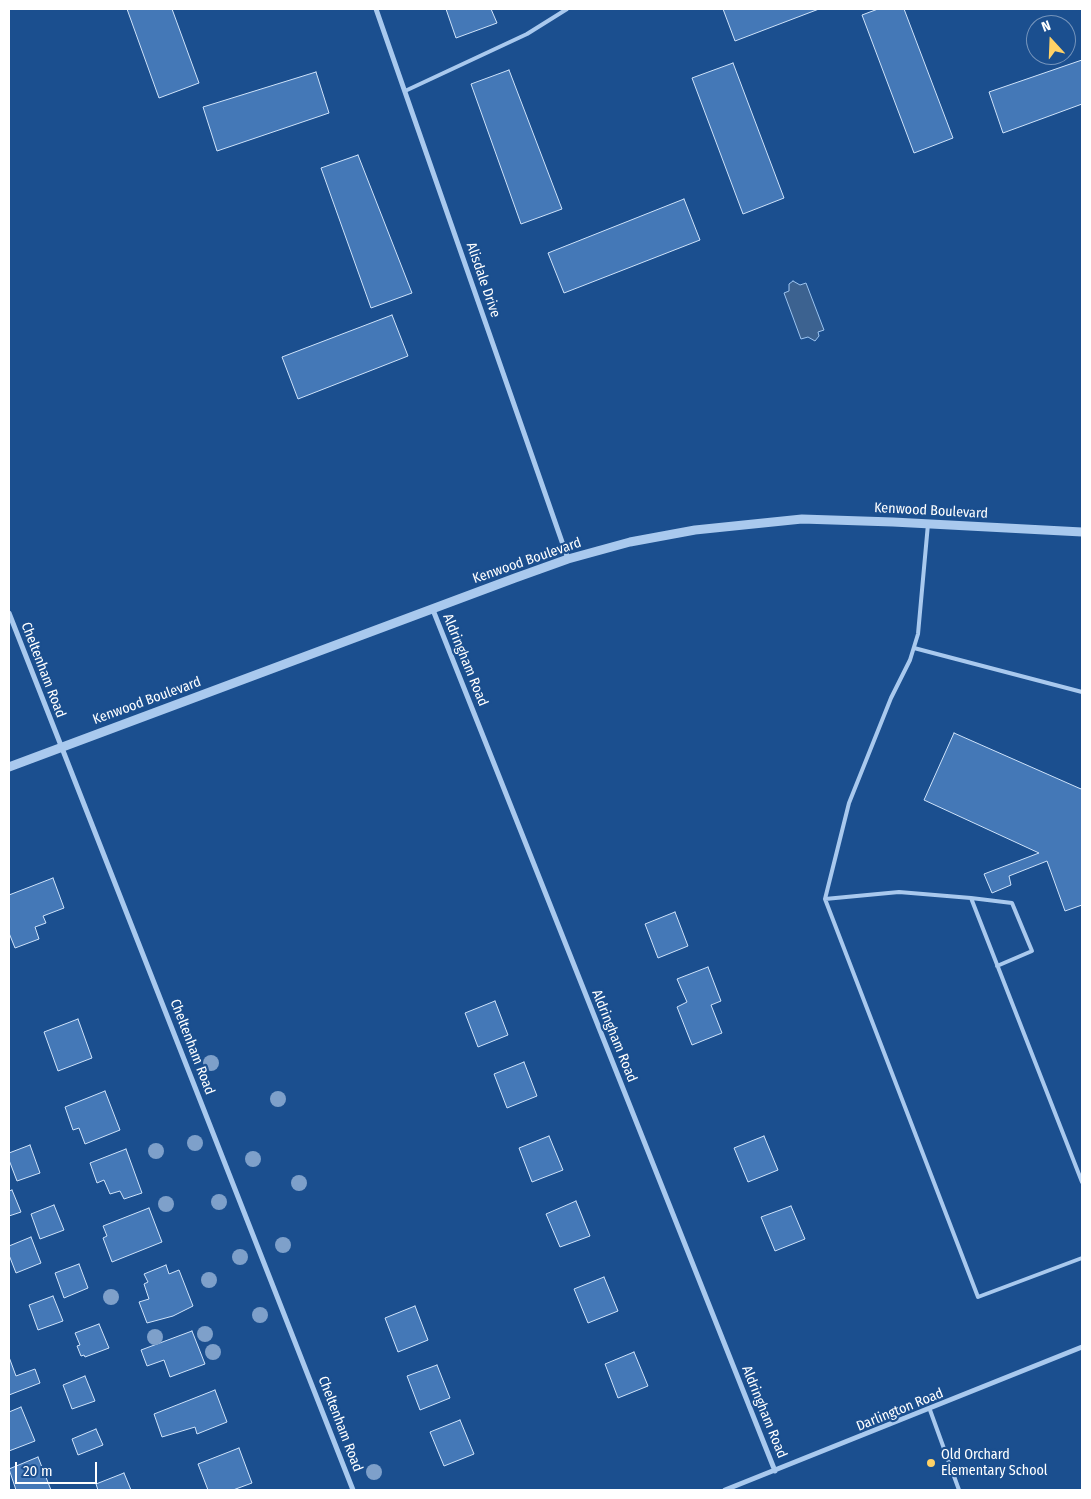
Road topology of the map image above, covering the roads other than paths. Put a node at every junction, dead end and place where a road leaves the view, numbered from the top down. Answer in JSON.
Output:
{"nodes":[{"id":1,"x":376,"y":9,"type":"edge"},
{"id":2,"x":567,"y":9,"type":"edge"},
{"id":3,"x":405,"y":91,"type":"junction"},
{"id":4,"x":928,"y":524,"type":"junction"},
{"id":5,"x":1082,"y":532,"type":"edge"},
{"id":6,"x":568,"y":559,"type":"junction"},
{"id":7,"x":433,"y":610,"type":"junction"},
{"id":8,"x":9,"y":613,"type":"edge"},
{"id":9,"x":914,"y":648,"type":"junction"},
{"id":10,"x":1082,"y":692,"type":"edge"},
{"id":11,"x":61,"y":747,"type":"junction"},
{"id":12,"x":9,"y":767,"type":"edge"},
{"id":13,"x":971,"y":898,"type":"junction"},
{"id":14,"x":825,"y":899,"type":"junction"},
{"id":15,"x":998,"y":966,"type":"junction"},
{"id":16,"x":1082,"y":1182,"type":"edge"},
{"id":17,"x":1082,"y":1258,"type":"edge"},
{"id":18,"x":1082,"y":1348,"type":"edge"},
{"id":19,"x":930,"y":1410,"type":"junction"},
{"id":20,"x":775,"y":1471,"type":"junction"},
{"id":21,"x":353,"y":1490,"type":"edge"},
{"id":22,"x":725,"y":1490,"type":"edge"},
{"id":23,"x":959,"y":1490,"type":"edge"}],
"edges":[{"from":1,"to":3,"type":"street","name":"Alisdale Drive"},
{"from":2,"to":3,"type":"lane"},
{"from":3,"to":6,"type":"street","name":"Alisdale Drive"},
{"from":4,"to":5,"type":"street","name":"Kenwood Boulevard"},
{"from":4,"to":6,"type":"street","name":"Kenwood Boulevard"},
{"from":4,"to":9,"type":"lane"},
{"from":6,"to":7,"type":"street","name":"Kenwood Boulevard"},
{"from":7,"to":11,"type":"street","name":"Kenwood Boulevard"},
{"from":7,"to":20,"type":"street","name":"Aldringham Road"},
{"from":8,"to":11,"type":"street","name":"Cheltenham Road"},
{"from":9,"to":10,"type":"lane"},
{"from":9,"to":14,"type":"lane"},
{"from":11,"to":12,"type":"street","name":"Kenwood Boulevard"},
{"from":11,"to":21,"type":"street","name":"Cheltenham Road"},
{"from":13,"to":14,"type":"lane"},
{"from":13,"to":15,"type":"lane"},
{"from":13,"to":15,"type":"lane"},
{"from":14,"to":17,"type":"lane"},
{"from":15,"to":16,"type":"lane"},
{"from":18,"to":19,"type":"street","name":"Darlington Road"},
{"from":19,"to":20,"type":"street","name":"Darlington Road"},
{"from":19,"to":23,"type":"lane"},
{"from":20,"to":22,"type":"street","name":"Darlington Road"}]}
